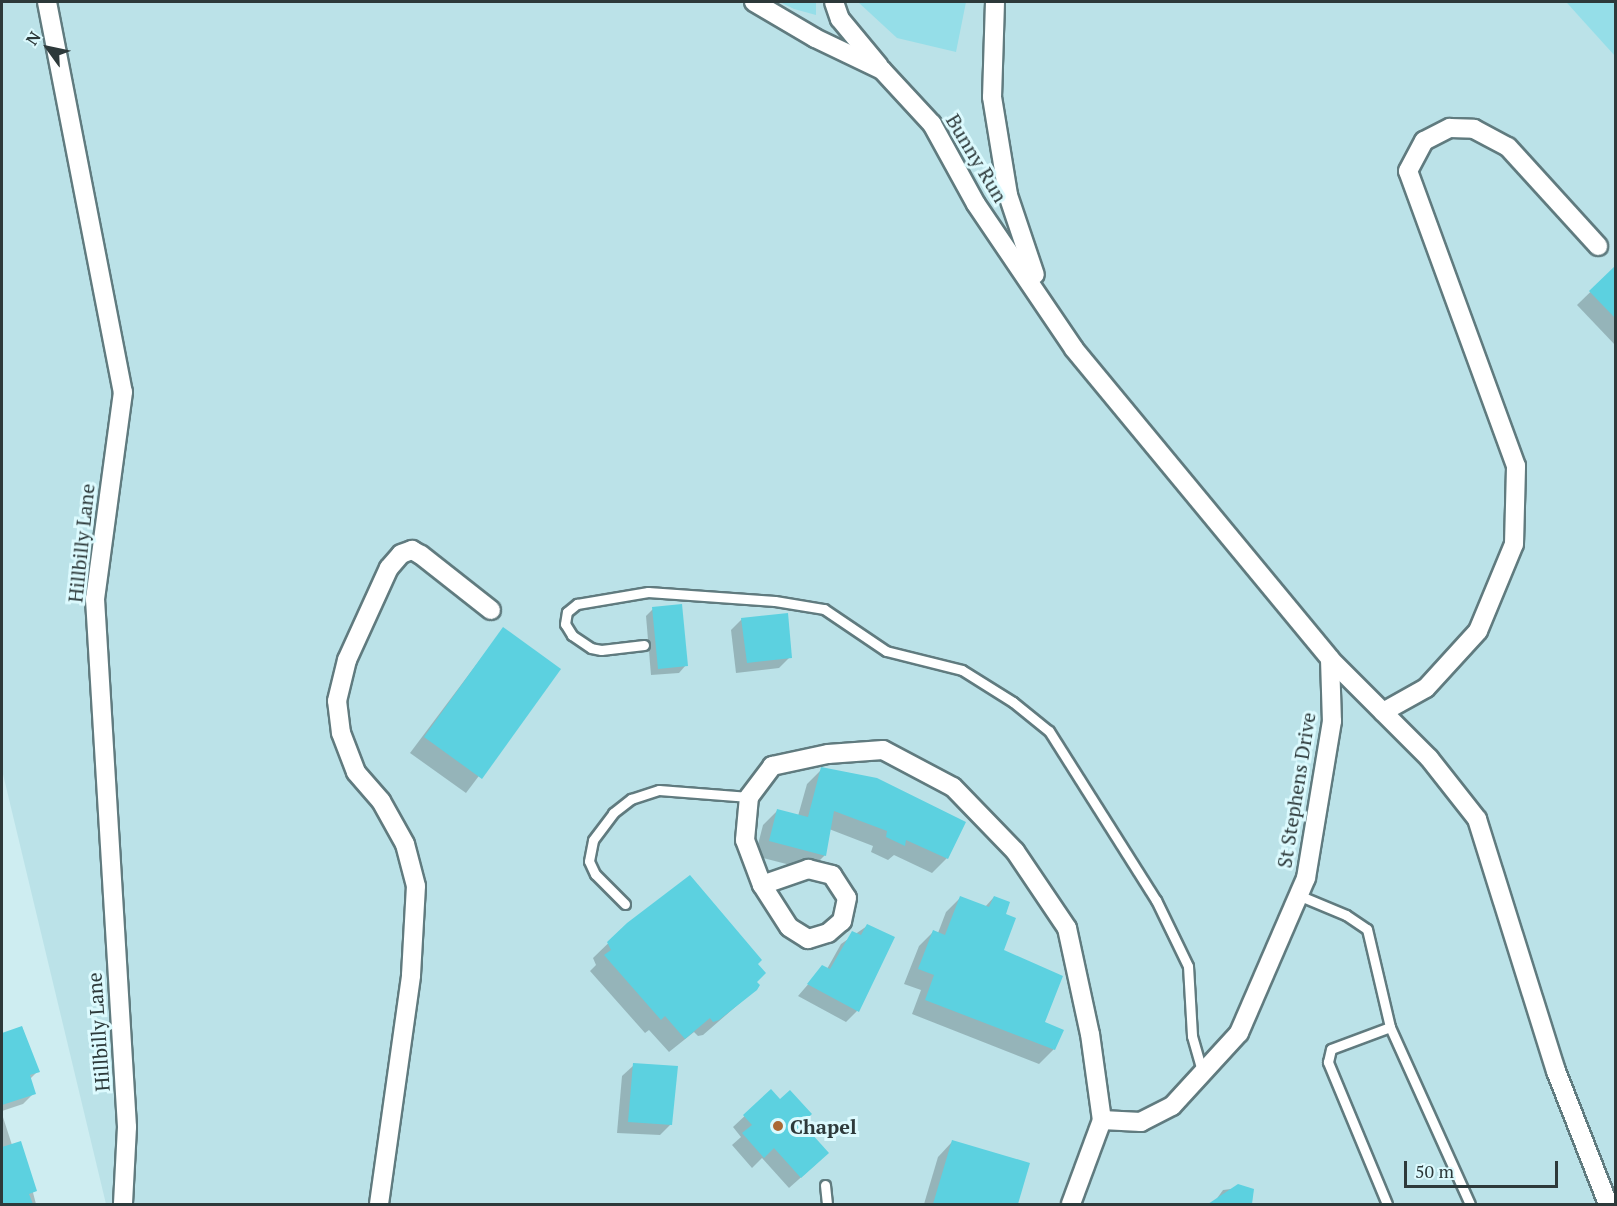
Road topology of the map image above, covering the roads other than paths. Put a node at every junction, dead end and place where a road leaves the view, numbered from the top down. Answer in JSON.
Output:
{"nodes":[{"id":1,"x":47,"y":2,"type":"edge"},
{"id":2,"x":754,"y":2,"type":"edge"},
{"id":3,"x":834,"y":2,"type":"edge"},
{"id":4,"x":995,"y":2,"type":"edge"},
{"id":5,"x":882,"y":70,"type":"junction"},
{"id":6,"x":1598,"y":246,"type":"dead end"},
{"id":7,"x":1047,"y":304,"type":"junction"},
{"id":8,"x":491,"y":610,"type":"dead end"},
{"id":9,"x":644,"y":645,"type":"dead end"},
{"id":10,"x":1330,"y":659,"type":"junction"},
{"id":11,"x":1383,"y":712,"type":"junction"},
{"id":12,"x":749,"y":797,"type":"junction"},
{"id":13,"x":762,"y":885,"type":"junction"},
{"id":14,"x":1298,"y":895,"type":"junction"},
{"id":15,"x":625,"y":904,"type":"dead end"},
{"id":16,"x":1390,"y":1027,"type":"junction"},
{"id":17,"x":1203,"y":1074,"type":"junction"},
{"id":18,"x":1102,"y":1120,"type":"junction"},
{"id":19,"x":825,"y":1185,"type":"dead end"},
{"id":20,"x":123,"y":1204,"type":"edge"},
{"id":21,"x":379,"y":1204,"type":"edge"},
{"id":22,"x":828,"y":1204,"type":"edge"},
{"id":23,"x":1071,"y":1204,"type":"edge"},
{"id":24,"x":1387,"y":1204,"type":"edge"},
{"id":25,"x":1470,"y":1204,"type":"edge"},
{"id":26,"x":1608,"y":1204,"type":"edge"}],
"edges":[{"from":1,"to":20,"type":"street","name":"Hillbilly Lane"},
{"from":2,"to":5,"type":"street","name":"Bunny Run"},
{"from":3,"to":5,"type":"street"},
{"from":4,"to":7,"type":"street"},
{"from":5,"to":7,"type":"street","name":"Bunny Run"},
{"from":6,"to":11,"type":"street"},
{"from":7,"to":10,"type":"street"},
{"from":8,"to":21,"type":"street"},
{"from":9,"to":17,"type":"lane"},
{"from":10,"to":11,"type":"street"},
{"from":10,"to":14,"type":"street","name":"St Stephens Drive"},
{"from":11,"to":26,"type":"street"},
{"from":12,"to":13,"type":"street"},
{"from":12,"to":15,"type":"lane"},
{"from":12,"to":18,"type":"street"},
{"from":13,"to":13,"type":"street"},
{"from":14,"to":16,"type":"lane"},
{"from":14,"to":17,"type":"street","name":"St Stephens Drive"},
{"from":16,"to":24,"type":"lane"},
{"from":16,"to":25,"type":"lane"},
{"from":17,"to":18,"type":"street","name":"St Stephens Drive"},
{"from":18,"to":23,"type":"street"},
{"from":19,"to":22,"type":"lane"}]}
